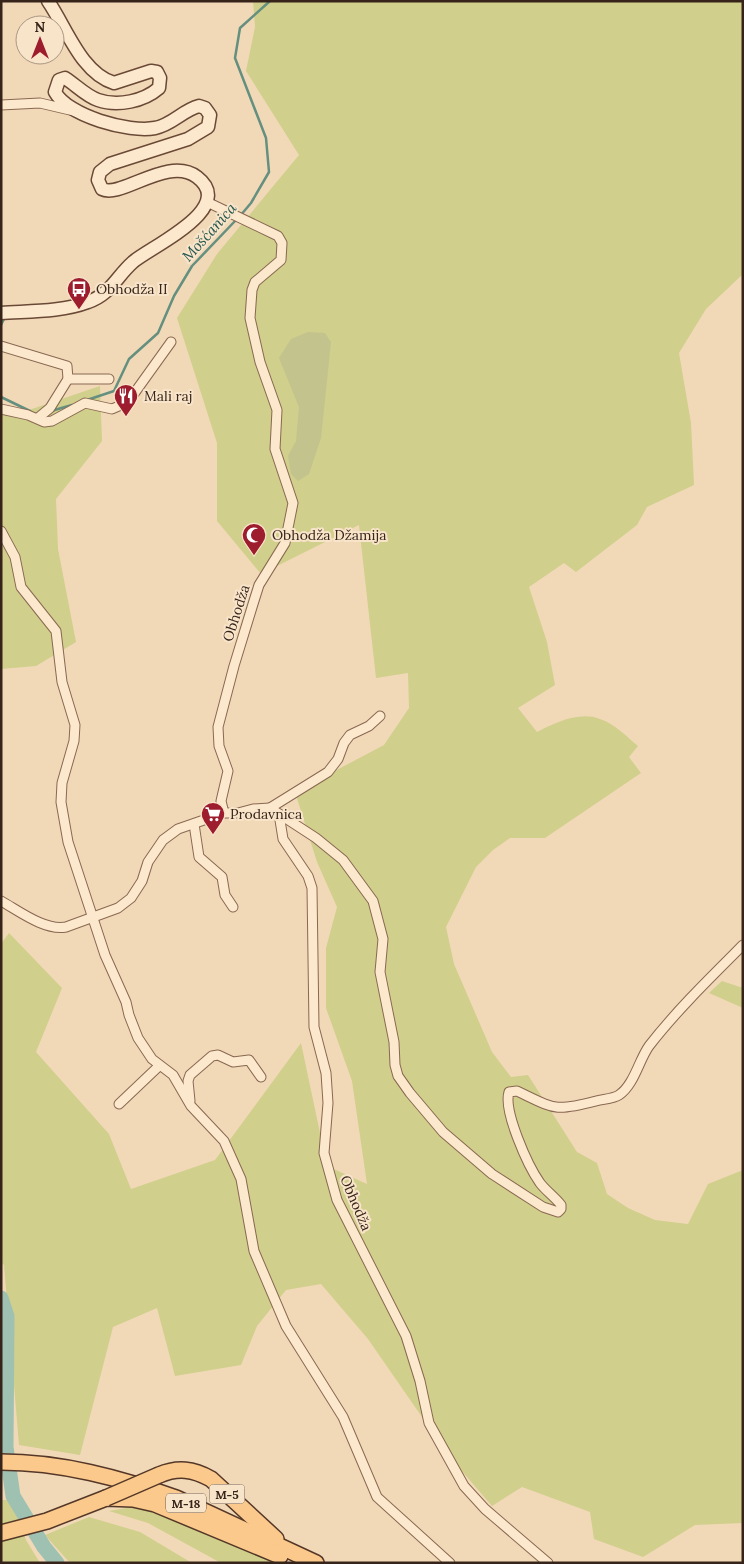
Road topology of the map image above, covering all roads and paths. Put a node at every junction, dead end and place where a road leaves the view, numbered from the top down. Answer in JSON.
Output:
{"nodes":[{"id":1,"x":48,"y":1,"type":"edge"},
{"id":2,"x":1,"y":105,"type":"edge"},
{"id":3,"x":74,"y":111,"type":"junction"},
{"id":4,"x":207,"y":202,"type":"junction"},
{"id":5,"x":1,"y":314,"type":"edge"},
{"id":6,"x":171,"y":342,"type":"dead end"},
{"id":7,"x":1,"y":346,"type":"edge"},
{"id":8,"x":68,"y":379,"type":"junction"},
{"id":9,"x":109,"y":379,"type":"dead end"},
{"id":10,"x":1,"y":409,"type":"edge"},
{"id":11,"x":38,"y":418,"type":"junction"},
{"id":12,"x":1,"y":531,"type":"edge"},
{"id":13,"x":380,"y":716,"type":"dead end"},
{"id":14,"x":270,"y":808,"type":"junction"},
{"id":15,"x":224,"y":813,"type":"junction"},
{"id":16,"x":279,"y":814,"type":"junction"},
{"id":17,"x":194,"y":824,"type":"junction"},
{"id":18,"x":1,"y":901,"type":"edge"},
{"id":19,"x":233,"y":907,"type":"dead end"},
{"id":20,"x":91,"y":917,"type":"junction"},
{"id":21,"x":743,"y":945,"type":"edge"},
{"id":22,"x":159,"y":1066,"type":"junction"},
{"id":23,"x":261,"y":1077,"type":"dead end"},
{"id":24,"x":120,"y":1104,"type":"dead end"},
{"id":25,"x":191,"y":1106,"type":"junction"},
{"id":26,"x":1,"y":1462,"type":"edge"},
{"id":27,"x":106,"y":1498,"type":"junction"},
{"id":28,"x":1,"y":1533,"type":"edge"},
{"id":29,"x":284,"y":1547,"type":"junction"},
{"id":30,"x":296,"y":1563,"type":"edge"},
{"id":31,"x":316,"y":1563,"type":"edge"},
{"id":32,"x":450,"y":1563,"type":"edge"},
{"id":33,"x":548,"y":1563,"type":"edge"}],
"edges":[{"from":1,"to":3,"type":"main road"},
{"from":2,"to":3,"type":"street"},
{"from":3,"to":4,"type":"main road"},
{"from":4,"to":5,"type":"main road"},
{"from":4,"to":15,"type":"street","name":"Obhodža"},
{"from":6,"to":11,"type":"street"},
{"from":7,"to":8,"type":"street"},
{"from":8,"to":9,"type":"street"},
{"from":8,"to":11,"type":"street"},
{"from":10,"to":11,"type":"street"},
{"from":12,"to":20,"type":"street"},
{"from":13,"to":14,"type":"street"},
{"from":14,"to":15,"type":"street"},
{"from":14,"to":16,"type":"street"},
{"from":15,"to":17,"type":"street"},
{"from":16,"to":21,"type":"street"},
{"from":16,"to":33,"type":"street","name":"Obhodža"},
{"from":17,"to":19,"type":"street"},
{"from":17,"to":20,"type":"street"},
{"from":18,"to":20,"type":"street"},
{"from":20,"to":22,"type":"street"},
{"from":22,"to":24,"type":"street"},
{"from":22,"to":25,"type":"street"},
{"from":23,"to":25,"type":"street"},
{"from":25,"to":32,"type":"street"},
{"from":26,"to":29,"type":"main road","number":"M-18"},
{"from":27,"to":28,"type":"main road","number":"M-5"},
{"from":27,"to":29,"type":"main road","number":"M-5","bridge":true},
{"from":27,"to":30,"type":"main road","number":"M-5"},
{"from":29,"to":31,"type":"main road","number":"M-5"}]}
